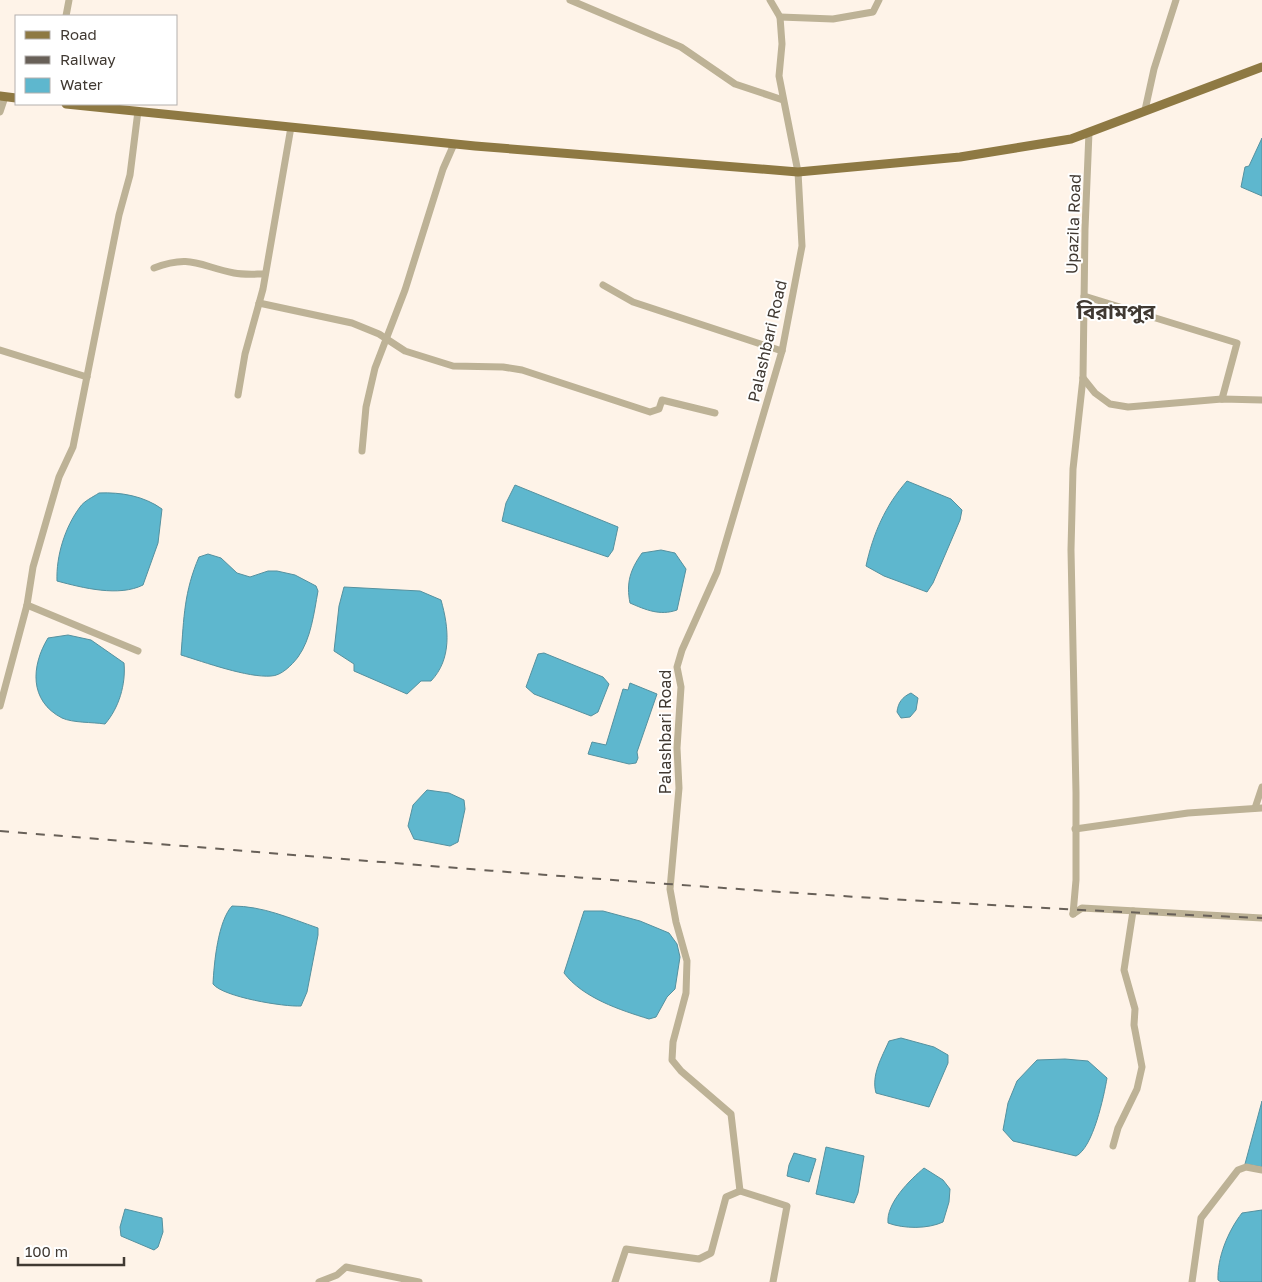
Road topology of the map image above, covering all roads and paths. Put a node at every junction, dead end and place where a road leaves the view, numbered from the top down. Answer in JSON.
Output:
{"nodes":[{"id":1,"x":69,"y":0,"type":"edge"},
{"id":2,"x":570,"y":0,"type":"edge"},
{"id":3,"x":770,"y":0,"type":"edge"},
{"id":4,"x":879,"y":0,"type":"edge"},
{"id":5,"x":1176,"y":0,"type":"edge"},
{"id":6,"x":66,"y":15,"type":"edge"},
{"id":7,"x":780,"y":17,"type":"junction"},
{"id":8,"x":1262,"y":68,"type":"edge"},
{"id":9,"x":2,"y":96,"type":"edge"},
{"id":10,"x":15,"y":98,"type":"edge"},
{"id":11,"x":783,"y":100,"type":"junction"},
{"id":12,"x":76,"y":105,"type":"edge"},
{"id":13,"x":1145,"y":110,"type":"junction"},
{"id":14,"x":138,"y":111,"type":"junction"},
{"id":15,"x":0,"y":112,"type":"edge"},
{"id":16,"x":291,"y":127,"type":"junction"},
{"id":17,"x":1089,"y":132,"type":"junction"},
{"id":18,"x":454,"y":144,"type":"junction"},
{"id":19,"x":798,"y":172,"type":"junction"},
{"id":20,"x":154,"y":268,"type":"dead end"},
{"id":21,"x":265,"y":274,"type":"junction"},
{"id":22,"x":603,"y":285,"type":"dead end"},
{"id":23,"x":1084,"y":296,"type":"junction"},
{"id":24,"x":259,"y":303,"type":"junction"},
{"id":25,"x":386,"y":341,"type":"junction"},
{"id":26,"x":0,"y":350,"type":"edge"},
{"id":27,"x":782,"y":351,"type":"junction"},
{"id":28,"x":87,"y":377,"type":"junction"},
{"id":29,"x":1083,"y":378,"type":"junction"},
{"id":30,"x":238,"y":395,"type":"dead end"},
{"id":31,"x":1222,"y":399,"type":"junction"},
{"id":32,"x":1262,"y":400,"type":"edge"},
{"id":33,"x":715,"y":413,"type":"dead end"},
{"id":34,"x":362,"y":450,"type":"dead end"},
{"id":35,"x":28,"y":605,"type":"junction"},
{"id":36,"x":138,"y":651,"type":"dead end"},
{"id":37,"x":0,"y":706,"type":"edge"},
{"id":38,"x":1262,"y":788,"type":"edge"},
{"id":39,"x":1258,"y":808,"type":"edge"},
{"id":40,"x":1076,"y":829,"type":"junction"},
{"id":41,"x":1133,"y":911,"type":"junction"},
{"id":42,"x":1262,"y":918,"type":"edge"},
{"id":43,"x":1113,"y":1146,"type":"dead end"},
{"id":44,"x":1262,"y":1170,"type":"edge"},
{"id":45,"x":740,"y":1191,"type":"junction"},
{"id":46,"x":319,"y":1282,"type":"edge"},
{"id":47,"x":419,"y":1282,"type":"edge"},
{"id":48,"x":615,"y":1282,"type":"edge"},
{"id":49,"x":773,"y":1282,"type":"edge"},
{"id":50,"x":1192,"y":1282,"type":"edge"}],
"edges":[{"from":1,"to":6,"type":"street"},
{"from":2,"to":11,"type":"street"},
{"from":3,"to":7,"type":"street"},
{"from":4,"to":7,"type":"street"},
{"from":5,"to":13,"type":"street"},
{"from":7,"to":11,"type":"street","name":"Palashbari Road"},
{"from":8,"to":13,"type":"main road"},
{"from":9,"to":10,"type":"main road"},
{"from":9,"to":15,"type":"street"},
{"from":11,"to":19,"type":"street","name":"Palashbari Road"},
{"from":12,"to":14,"type":"main road"},
{"from":13,"to":17,"type":"main road"},
{"from":14,"to":16,"type":"main road"},
{"from":14,"to":28,"type":"street"},
{"from":16,"to":18,"type":"main road"},
{"from":16,"to":21,"type":"street"},
{"from":17,"to":19,"type":"main road"},
{"from":17,"to":23,"type":"street","name":"Upazila Road"},
{"from":18,"to":19,"type":"main road"},
{"from":18,"to":25,"type":"street"},
{"from":19,"to":27,"type":"street","name":"Palashbari Road"},
{"from":20,"to":21,"type":"street"},
{"from":21,"to":24,"type":"street"},
{"from":22,"to":27,"type":"street"},
{"from":23,"to":29,"type":"street","name":"Upazila Road"},
{"from":23,"to":31,"type":"street"},
{"from":24,"to":25,"type":"street"},
{"from":24,"to":30,"type":"street"},
{"from":25,"to":33,"type":"street"},
{"from":25,"to":34,"type":"street"},
{"from":26,"to":28,"type":"street"},
{"from":27,"to":45,"type":"street","name":"Palashbari Road"},
{"from":28,"to":35,"type":"street"},
{"from":29,"to":31,"type":"street"},
{"from":29,"to":40,"type":"street","name":"Upazila Road"},
{"from":31,"to":32,"type":"street"},
{"from":35,"to":36,"type":"street"},
{"from":35,"to":37,"type":"street"},
{"from":38,"to":39,"type":"street"},
{"from":39,"to":40,"type":"street"},
{"from":40,"to":41,"type":"street","name":"Upazila Road"},
{"from":41,"to":42,"type":"street"},
{"from":41,"to":43,"type":"street"},
{"from":44,"to":50,"type":"street"},
{"from":45,"to":48,"type":"street"},
{"from":45,"to":49,"type":"street"},
{"from":46,"to":47,"type":"street"}]}
